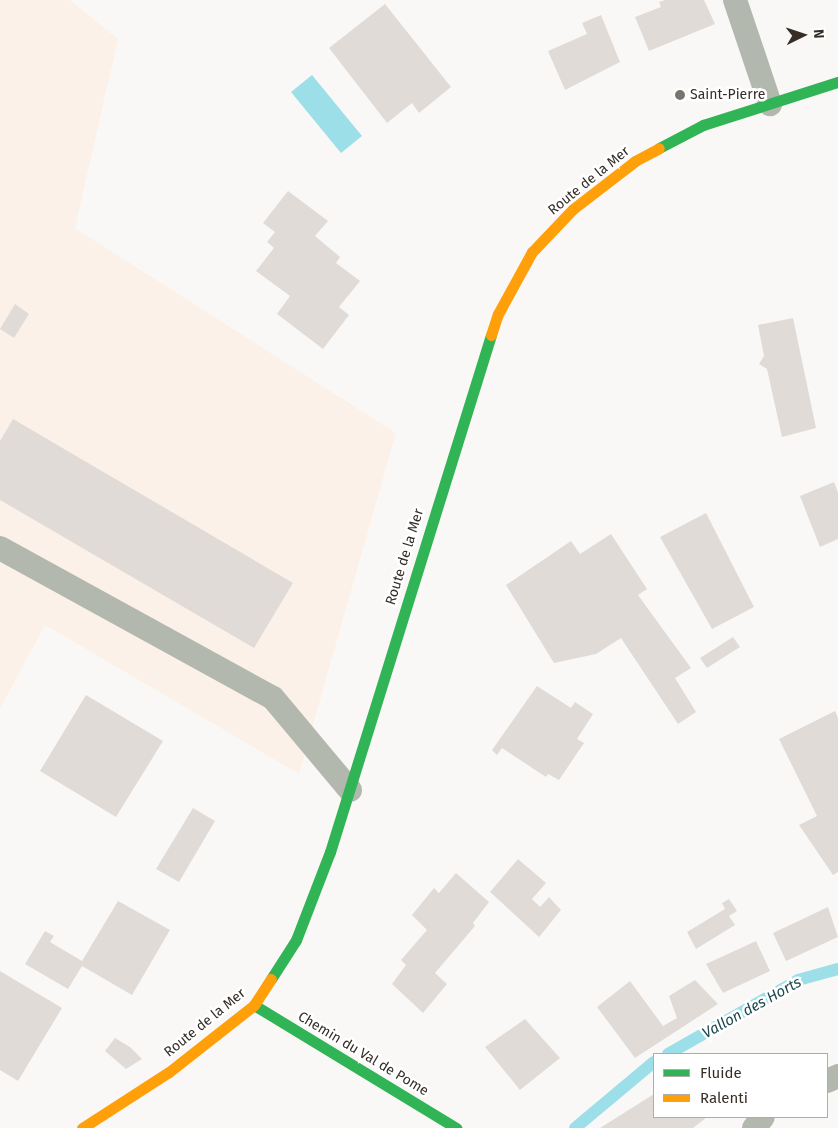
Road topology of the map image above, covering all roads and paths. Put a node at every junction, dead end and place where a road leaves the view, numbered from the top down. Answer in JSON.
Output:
{"nodes":[{"id":1,"x":735,"y":0,"type":"edge"},
{"id":2,"x":838,"y":82,"type":"edge"},
{"id":3,"x":770,"y":104,"type":"junction"},
{"id":4,"x":0,"y":548,"type":"edge"},
{"id":5,"x":350,"y":790,"type":"junction"},
{"id":6,"x":254,"y":1005,"type":"junction"},
{"id":7,"x":762,"y":1118,"type":"edge"},
{"id":8,"x":82,"y":1128,"type":"edge"},
{"id":9,"x":456,"y":1128,"type":"edge"},
{"id":10,"x":754,"y":1128,"type":"edge"}],
"edges":[{"from":1,"to":3,"type":"lane"},
{"from":2,"to":3,"type":"main road","name":"Route de la Mer"},
{"from":3,"to":5,"type":"main road","name":"Route de la Mer"},
{"from":4,"to":5,"type":"lane"},
{"from":5,"to":6,"type":"main road","name":"Route de la Mer"},
{"from":6,"to":8,"type":"main road","name":"Route de la Mer"},
{"from":6,"to":9,"type":"main road","name":"Chemin du Val de Pome"},
{"from":7,"to":10,"type":"lane"}]}
